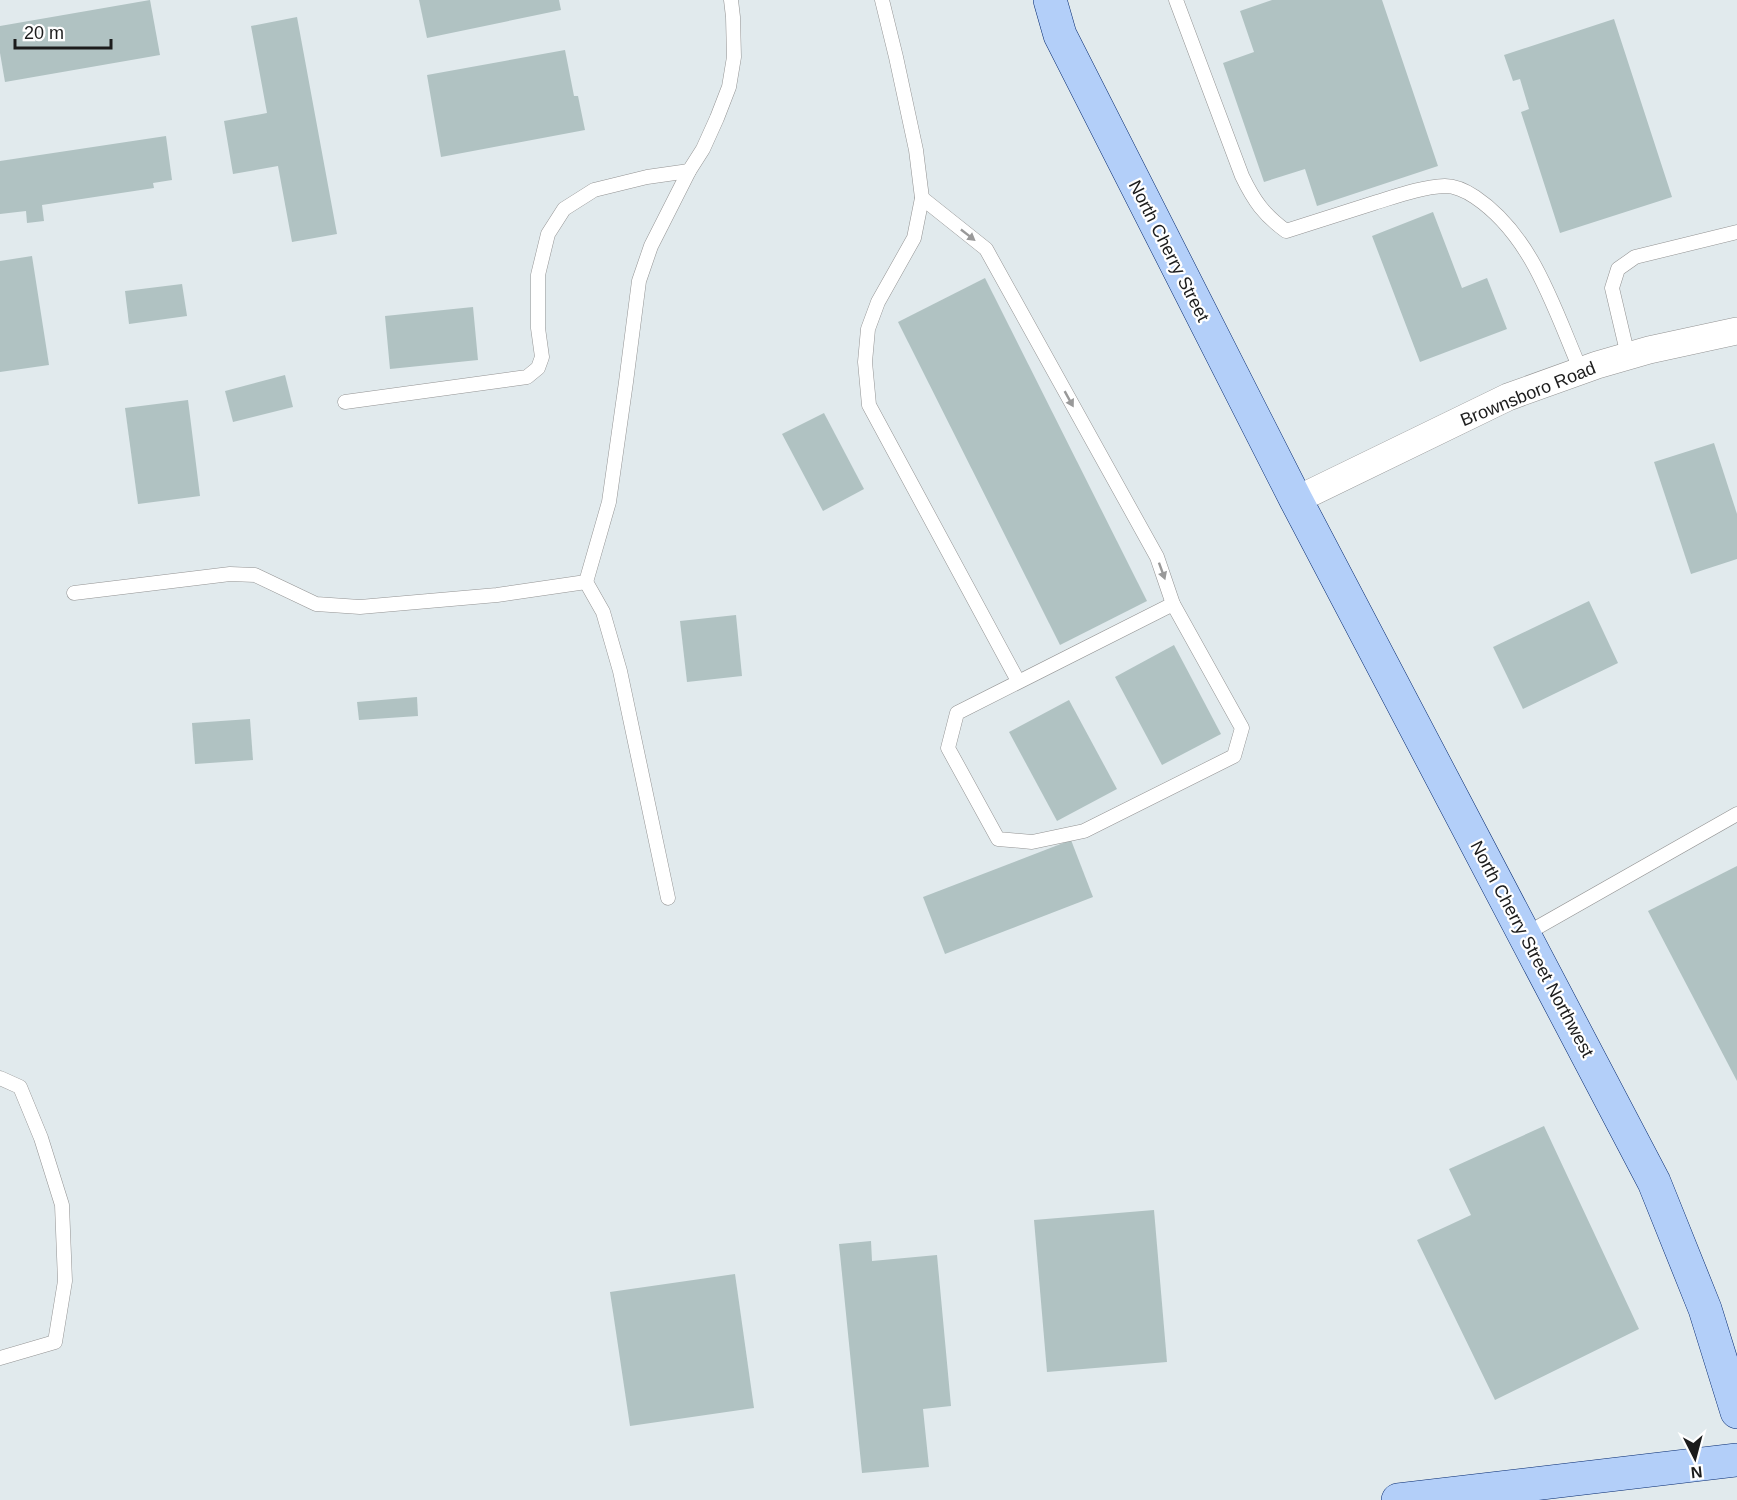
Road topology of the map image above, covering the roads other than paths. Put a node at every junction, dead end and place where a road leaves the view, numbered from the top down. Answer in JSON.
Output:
{"nodes":[{"id":1,"x":731,"y":0,"type":"edge"},
{"id":2,"x":882,"y":0,"type":"edge"},
{"id":3,"x":1050,"y":0,"type":"edge"},
{"id":4,"x":1176,"y":0,"type":"edge"},
{"id":5,"x":689,"y":171,"type":"junction"},
{"id":6,"x":922,"y":198,"type":"junction"},
{"id":7,"x":1737,"y":232,"type":"edge"},
{"id":8,"x":1737,"y":331,"type":"edge"},
{"id":9,"x":1628,"y":356,"type":"junction"},
{"id":10,"x":1581,"y":371,"type":"junction"},
{"id":11,"x":345,"y":402,"type":"dead end"},
{"id":12,"x":1296,"y":500,"type":"junction"},
{"id":13,"x":586,"y":582,"type":"junction"},
{"id":14,"x":74,"y":593,"type":"dead end"},
{"id":15,"x":1173,"y":603,"type":"junction"},
{"id":16,"x":1018,"y":681,"type":"junction"},
{"id":17,"x":1737,"y":814,"type":"edge"},
{"id":18,"x":668,"y":898,"type":"dead end"},
{"id":19,"x":1524,"y":935,"type":"junction"},
{"id":20,"x":0,"y":1078,"type":"edge"},
{"id":21,"x":0,"y":1358,"type":"edge"},
{"id":22,"x":1737,"y":1412,"type":"edge"},
{"id":23,"x":1737,"y":1460,"type":"edge"},
{"id":24,"x":1398,"y":1500,"type":"edge"}],
"edges":[{"from":1,"to":5,"type":"lane"},
{"from":2,"to":6,"type":"lane"},
{"from":3,"to":12,"type":"main road","name":"North Cherry Street"},
{"from":4,"to":10,"type":"lane"},
{"from":5,"to":11,"type":"lane"},
{"from":5,"to":13,"type":"lane"},
{"from":6,"to":15,"type":"lane","one_way":true},
{"from":6,"to":16,"type":"lane"},
{"from":7,"to":9,"type":"lane"},
{"from":8,"to":9,"type":"street","name":"Brownsboro Road"},
{"from":9,"to":10,"type":"street","name":"Brownsboro Road"},
{"from":10,"to":12,"type":"street","name":"Brownsboro Road"},
{"from":12,"to":19,"type":"main road","name":"North Cherry Street Northwest"},
{"from":13,"to":14,"type":"lane"},
{"from":13,"to":18,"type":"lane"},
{"from":15,"to":16,"type":"lane"},
{"from":15,"to":16,"type":"lane"},
{"from":17,"to":19,"type":"lane"},
{"from":19,"to":22,"type":"main road","name":"North Cherry Street Northwest"},
{"from":20,"to":21,"type":"lane"},
{"from":23,"to":24,"type":"main road"}]}
